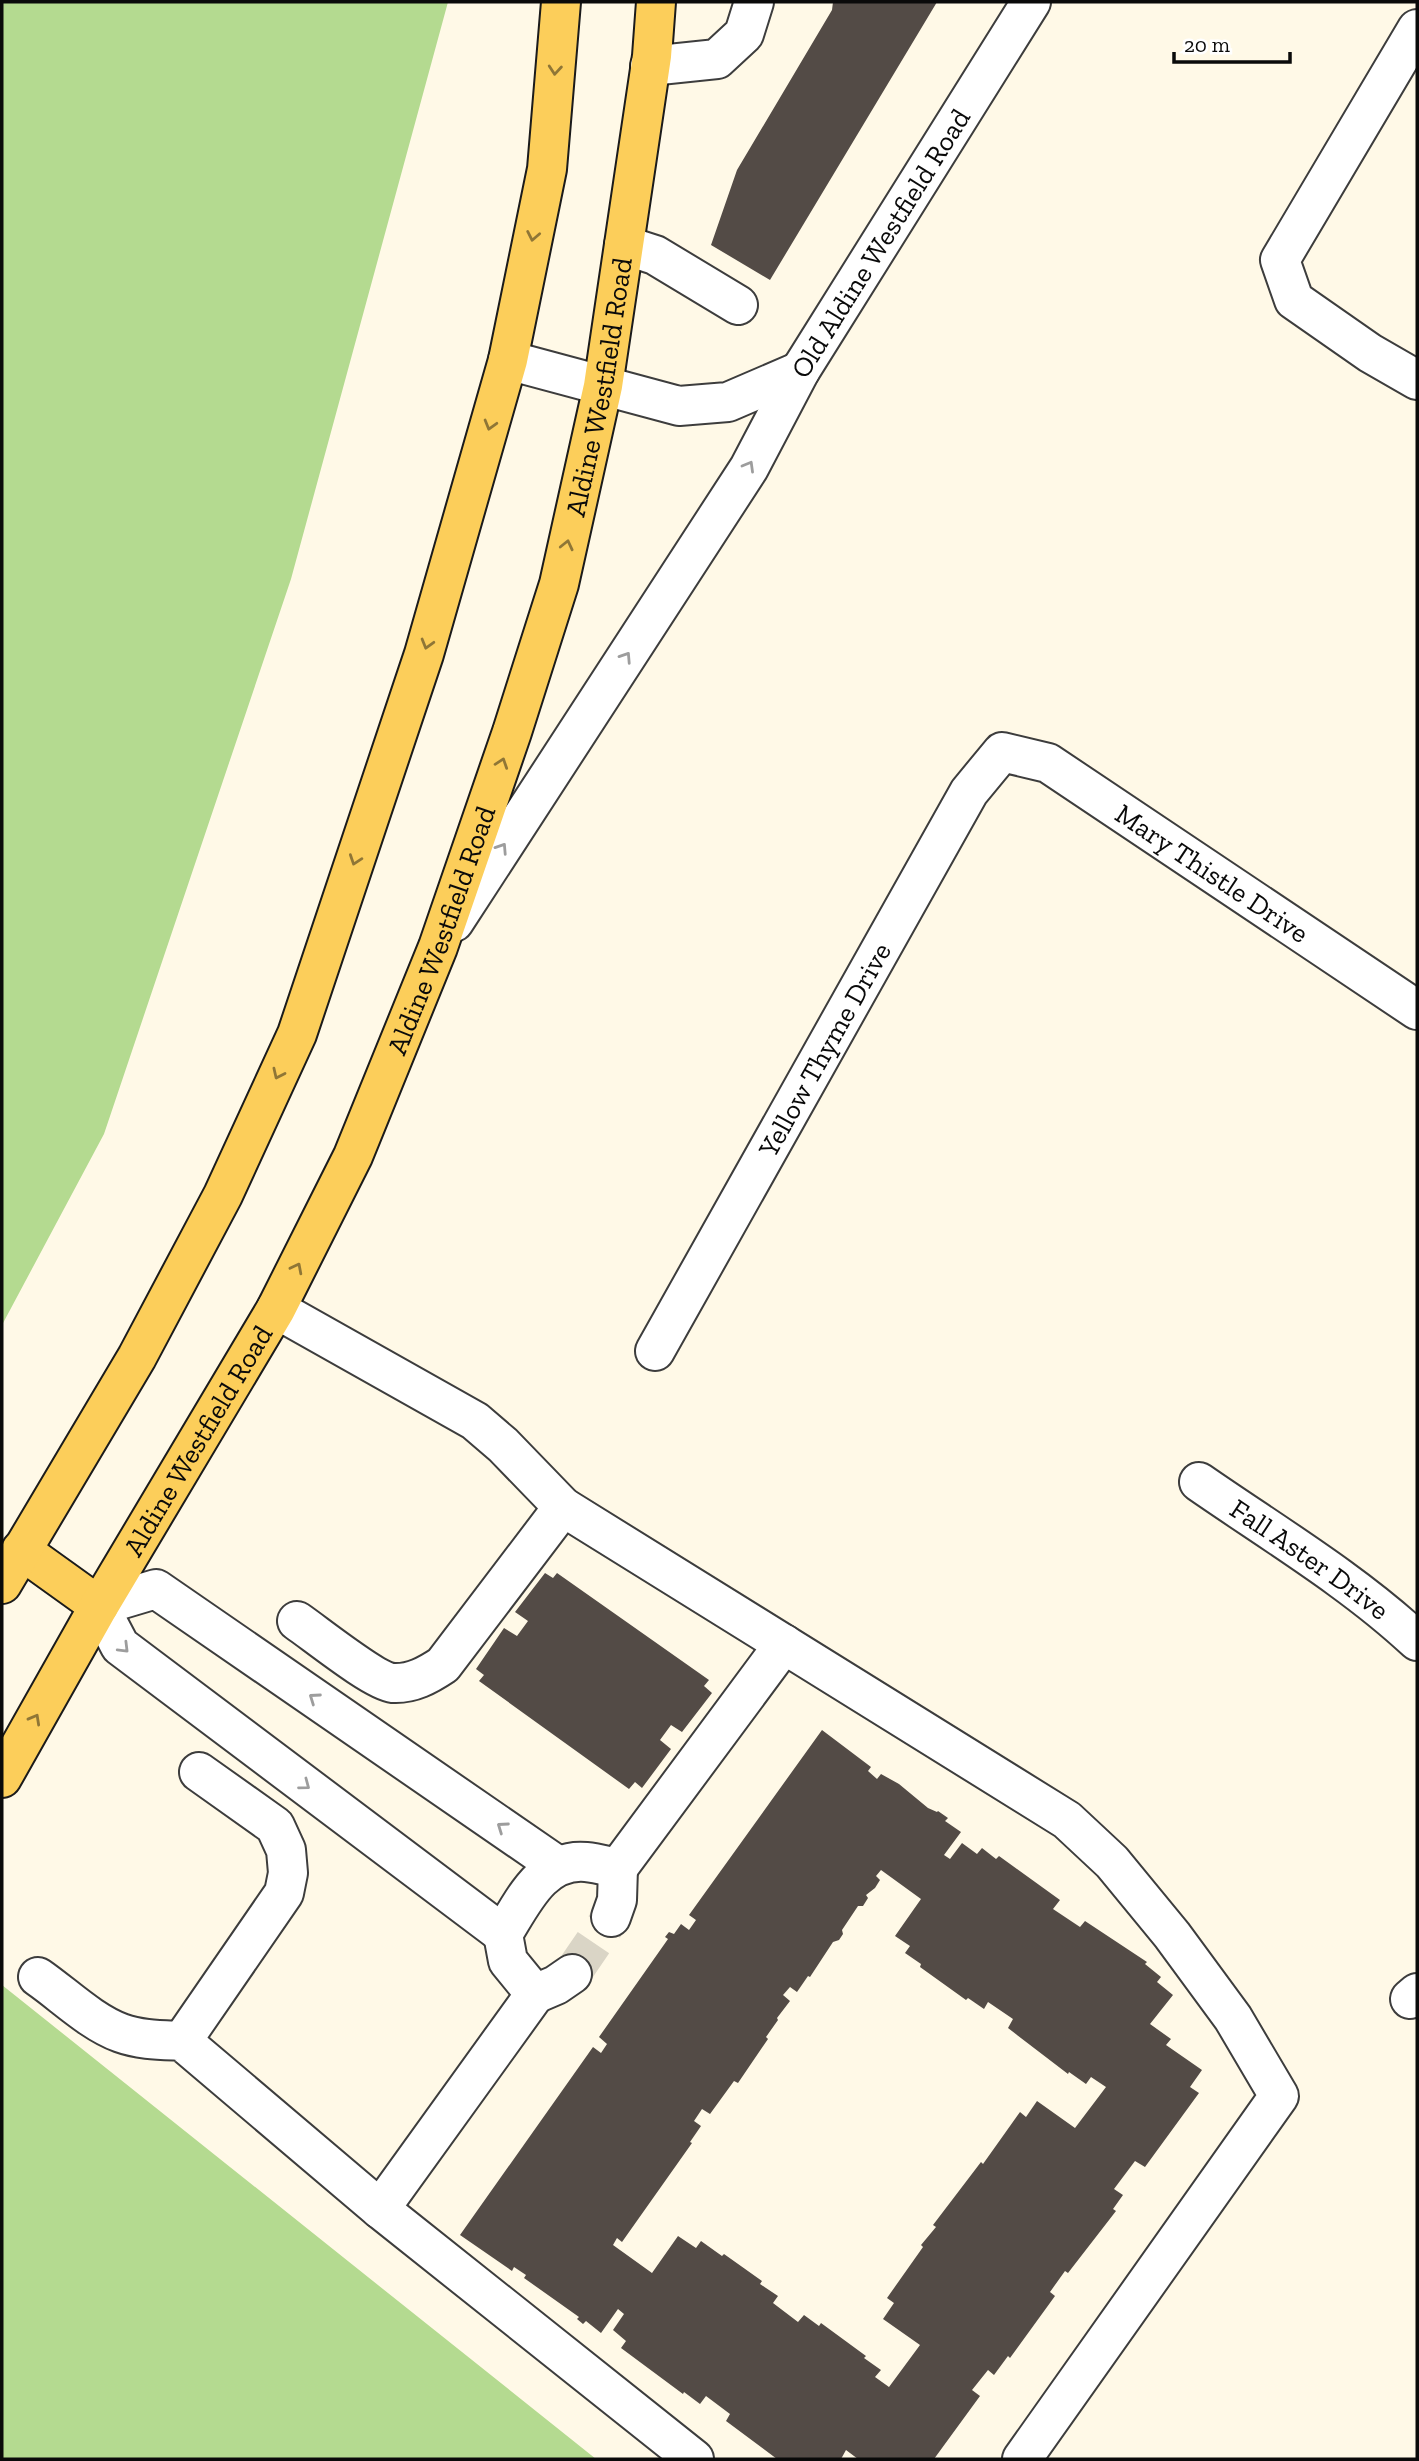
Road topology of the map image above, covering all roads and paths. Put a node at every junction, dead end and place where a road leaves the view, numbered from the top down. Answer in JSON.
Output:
{"nodes":[{"id":1,"x":561,"y":2,"type":"edge"},
{"id":2,"x":656,"y":2,"type":"edge"},
{"id":3,"x":754,"y":2,"type":"edge"},
{"id":4,"x":1031,"y":2,"type":"edge"},
{"id":5,"x":1417,"y":29,"type":"edge"},
{"id":6,"x":650,"y":66,"type":"junction"},
{"id":7,"x":624,"y":245,"type":"junction"},
{"id":8,"x":738,"y":305,"type":"dead end"},
{"id":9,"x":508,"y":360,"type":"junction"},
{"id":10,"x":800,"y":370,"type":"junction"},
{"id":11,"x":1417,"y":380,"type":"edge"},
{"id":12,"x":603,"y":386,"type":"junction"},
{"id":13,"x":1002,"y":752,"type":"joint"},
{"id":14,"x":438,"y":947,"type":"junction"},
{"id":15,"x":1417,"y":1010,"type":"edge"},
{"id":16,"x":276,"y":1309,"type":"junction"},
{"id":17,"x":655,"y":1351,"type":"dead end"},
{"id":18,"x":1199,"y":1482,"type":"dead end"},
{"id":19,"x":563,"y":1507,"type":"junction"},
{"id":20,"x":21,"y":1550,"type":"junction"},
{"id":21,"x":2,"y":1584,"type":"edge"},
{"id":22,"x":99,"y":1606,"type":"junction"},
{"id":23,"x":297,"y":1621,"type":"dead end"},
{"id":24,"x":1417,"y":1641,"type":"edge"},
{"id":25,"x":784,"y":1644,"type":"junction"},
{"id":26,"x":199,"y":1772,"type":"dead end"},
{"id":27,"x":2,"y":1778,"type":"edge"},
{"id":28,"x":558,"y":1866,"type":"junction"},
{"id":29,"x":618,"y":1868,"type":"junction"},
{"id":30,"x":611,"y":1917,"type":"tunnel mouth"},
{"id":31,"x":503,"y":1934,"type":"junction"},
{"id":32,"x":572,"y":1974,"type":"tunnel mouth"},
{"id":33,"x":38,"y":1976,"type":"dead end"},
{"id":34,"x":535,"y":1994,"type":"junction"},
{"id":35,"x":182,"y":2041,"type":"junction"},
{"id":36,"x":380,"y":2209,"type":"junction"},
{"id":37,"x":694,"y":2459,"type":"edge"},
{"id":38,"x":1021,"y":2459,"type":"edge"}],
"edges":[{"from":1,"to":9,"type":"main road","one_way":true},
{"from":2,"to":6,"type":"main road","name":"Aldine Westfield Road"},
{"from":3,"to":6,"type":"street"},
{"from":4,"to":10,"type":"street","name":"Old Aldine Westfield Road"},
{"from":5,"to":11,"type":"street"},
{"from":6,"to":7,"type":"main road","name":"Aldine Westfield Road"},
{"from":7,"to":8,"type":"street"},
{"from":7,"to":12,"type":"main road","name":"Aldine Westfield Road"},
{"from":9,"to":12,"type":"street","name":"Old Aldine Westfield Road"},
{"from":9,"to":20,"type":"main road","one_way":true},
{"from":10,"to":12,"type":"street","name":"Old Aldine Westfield Road"},
{"from":14,"to":10,"type":"street","one_way":true},
{"from":14,"to":12,"type":"main road","name":"Aldine Westfield Road","one_way":true},
{"from":13,"to":15,"type":"street","name":"Mary Thistle Drive"},
{"from":13,"to":17,"type":"street","name":"Yellow Thyme Drive"},
{"from":16,"to":14,"type":"main road","name":"Aldine Westfield Road","one_way":true},
{"from":16,"to":19,"type":"street"},
{"from":16,"to":22,"type":"main road","name":"Aldine Westfield Road"},
{"from":18,"to":24,"type":"street","name":"Fall Aster Drive"},
{"from":19,"to":23,"type":"street"},
{"from":19,"to":25,"type":"street"},
{"from":20,"to":21,"type":"main road"},
{"from":20,"to":22,"type":"main road"},
{"from":27,"to":22,"type":"main road","name":"Aldine Westfield Road","one_way":true},
{"from":28,"to":22,"type":"street","one_way":true},
{"from":22,"to":31,"type":"street","one_way":true},
{"from":25,"to":29,"type":"street"},
{"from":25,"to":38,"type":"street"},
{"from":26,"to":35,"type":"street"},
{"from":28,"to":29,"type":"street"},
{"from":28,"to":31,"type":"street"},
{"from":29,"to":30,"type":"street"},
{"from":31,"to":34,"type":"street"},
{"from":32,"to":34,"type":"street"},
{"from":33,"to":35,"type":"street"},
{"from":34,"to":36,"type":"street"},
{"from":35,"to":36,"type":"street"},
{"from":36,"to":37,"type":"street"}]}
